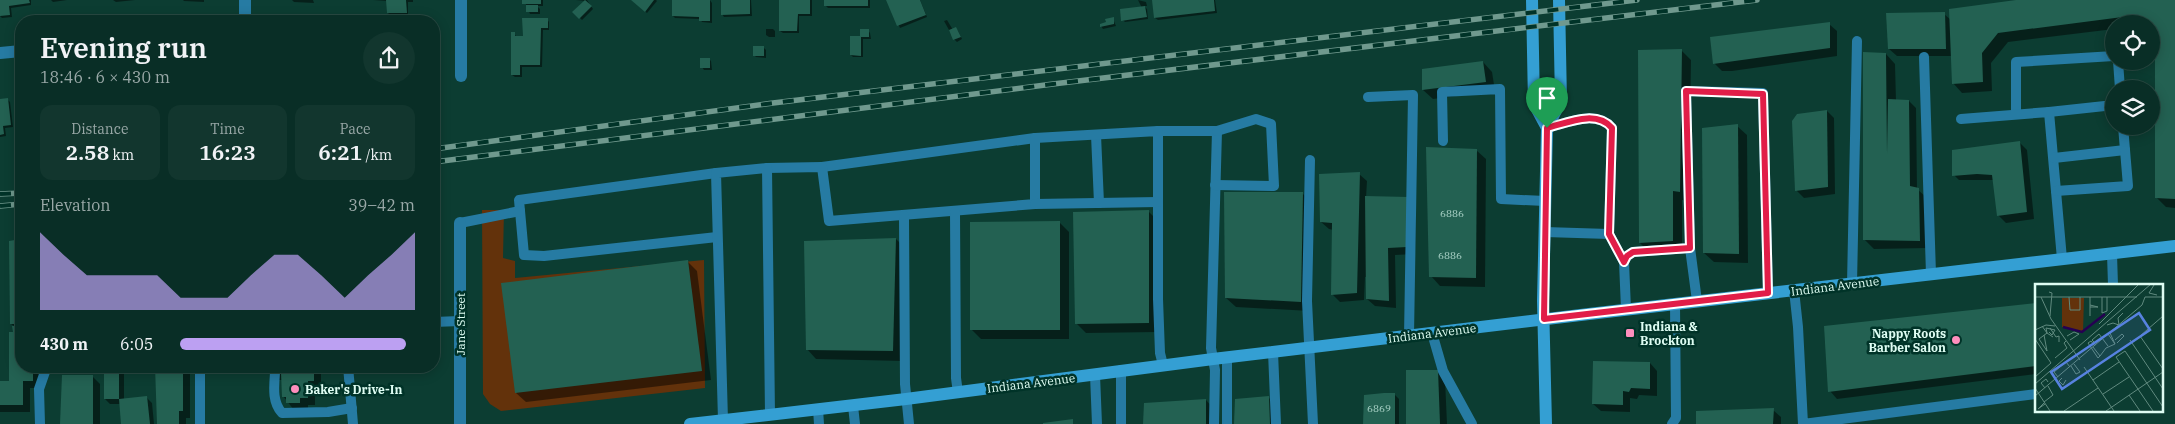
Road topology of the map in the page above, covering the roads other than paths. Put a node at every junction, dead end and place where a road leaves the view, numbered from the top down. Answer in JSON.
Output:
{"nodes":[{"id":1,"x":245,"y":0,"type":"edge"},
{"id":2,"x":461,"y":0,"type":"edge"},
{"id":3,"x":1532,"y":0,"type":"edge"},
{"id":4,"x":1559,"y":0,"type":"edge"},
{"id":5,"x":245,"y":15,"type":"edge"},
{"id":6,"x":1857,"y":40,"type":"dead end"},
{"id":7,"x":15,"y":52,"type":"edge"},
{"id":8,"x":0,"y":53,"type":"edge"},
{"id":9,"x":1924,"y":57,"type":"dead end"},
{"id":10,"x":2105,"y":57,"type":"edge"},
{"id":11,"x":460,"y":76,"type":"dead end"},
{"id":12,"x":1368,"y":97,"type":"dead end"},
{"id":13,"x":2105,"y":106,"type":"edge"},
{"id":14,"x":2049,"y":112,"type":"junction"},
{"id":15,"x":2016,"y":114,"type":"junction"},
{"id":16,"x":1961,"y":120,"type":"dead end"},
{"id":17,"x":1547,"y":128,"type":"junction"},
{"id":18,"x":1158,"y":131,"type":"junction"},
{"id":19,"x":1217,"y":131,"type":"junction"},
{"id":20,"x":1096,"y":135,"type":"junction"},
{"id":21,"x":2124,"y":135,"type":"edge"},
{"id":22,"x":1036,"y":138,"type":"junction"},
{"id":23,"x":1443,"y":141,"type":"dead end"},
{"id":24,"x":2125,"y":150,"type":"junction"},
{"id":25,"x":2054,"y":158,"type":"junction"},
{"id":26,"x":1310,"y":160,"type":"dead end"},
{"id":27,"x":822,"y":167,"type":"junction"},
{"id":28,"x":767,"y":168,"type":"junction"},
{"id":29,"x":716,"y":174,"type":"junction"},
{"id":30,"x":1215,"y":186,"type":"junction"},
{"id":31,"x":2056,"y":191,"type":"junction"},
{"id":32,"x":1545,"y":201,"type":"junction"},
{"id":33,"x":1158,"y":202,"type":"junction"},
{"id":34,"x":1099,"y":203,"type":"junction"},
{"id":35,"x":1036,"y":204,"type":"junction"},
{"id":36,"x":520,"y":211,"type":"junction"},
{"id":37,"x":955,"y":212,"type":"junction"},
{"id":38,"x":904,"y":216,"type":"junction"},
{"id":39,"x":460,"y":223,"type":"joint"},
{"id":40,"x":1545,"y":232,"type":"junction"},
{"id":41,"x":1609,"y":234,"type":"junction"},
{"id":42,"x":717,"y":237,"type":"junction"},
{"id":43,"x":2175,"y":246,"type":"edge"},
{"id":44,"x":1690,"y":248,"type":"junction"},
{"id":45,"x":2112,"y":254,"type":"junction"},
{"id":46,"x":2062,"y":259,"type":"junction"},
{"id":47,"x":1624,"y":262,"type":"junction"},
{"id":48,"x":1931,"y":274,"type":"junction"},
{"id":49,"x":1852,"y":284,"type":"junction"},
{"id":50,"x":2113,"y":284,"type":"edge"},
{"id":51,"x":1794,"y":290,"type":"junction"},
{"id":52,"x":1768,"y":293,"type":"junction"},
{"id":53,"x":1696,"y":301,"type":"junction"},
{"id":54,"x":1675,"y":304,"type":"junction"},
{"id":55,"x":1626,"y":309,"type":"junction"},
{"id":56,"x":1544,"y":319,"type":"junction"},
{"id":57,"x":440,"y":322,"type":"edge"},
{"id":58,"x":460,"y":322,"type":"junction"},
{"id":59,"x":1432,"y":333,"type":"junction"},
{"id":60,"x":1409,"y":336,"type":"junction"},
{"id":61,"x":1308,"y":348,"type":"junction"},
{"id":62,"x":1273,"y":352,"type":"junction"},
{"id":63,"x":1226,"y":357,"type":"junction"},
{"id":64,"x":1214,"y":364,"type":"junction"},
{"id":65,"x":1162,"y":365,"type":"junction"},
{"id":66,"x":44,"y":373,"type":"edge"},
{"id":67,"x":200,"y":373,"type":"edge"},
{"id":68,"x":274,"y":373,"type":"dead end"},
{"id":69,"x":349,"y":373,"type":"edge"},
{"id":70,"x":1095,"y":375,"type":"junction"},
{"id":71,"x":1121,"y":376,"type":"junction"},
{"id":72,"x":958,"y":392,"type":"junction"},
{"id":73,"x":2035,"y":394,"type":"edge"},
{"id":74,"x":906,"y":400,"type":"junction"},
{"id":75,"x":853,"y":406,"type":"junction"},
{"id":76,"x":352,"y":408,"type":"junction"},
{"id":77,"x":818,"y":409,"type":"junction"},
{"id":78,"x":770,"y":415,"type":"junction"},
{"id":79,"x":753,"y":420,"type":"edge"},
{"id":80,"x":715,"y":422,"type":"edge"},
{"id":81,"x":40,"y":424,"type":"edge"},
{"id":82,"x":200,"y":424,"type":"edge"},
{"id":83,"x":353,"y":424,"type":"edge"},
{"id":84,"x":460,"y":424,"type":"edge"},
{"id":85,"x":690,"y":424,"type":"edge"},
{"id":86,"x":819,"y":424,"type":"edge"},
{"id":87,"x":856,"y":424,"type":"edge"},
{"id":88,"x":909,"y":424,"type":"edge"},
{"id":89,"x":1097,"y":424,"type":"edge"},
{"id":90,"x":1121,"y":424,"type":"edge"},
{"id":91,"x":1214,"y":424,"type":"edge"},
{"id":92,"x":1227,"y":424,"type":"edge"},
{"id":93,"x":1276,"y":424,"type":"edge"},
{"id":94,"x":1313,"y":424,"type":"edge"},
{"id":95,"x":1472,"y":424,"type":"edge"},
{"id":96,"x":1546,"y":424,"type":"edge"},
{"id":97,"x":1672,"y":424,"type":"edge"}],
"edges":[{"from":1,"to":5,"type":"street"},
{"from":2,"to":11,"type":"street"},
{"from":3,"to":17,"type":"main road"},
{"from":4,"to":17,"type":"main road"},
{"from":6,"to":49,"type":"lane"},
{"from":7,"to":8,"type":"street"},
{"from":9,"to":48,"type":"lane"},
{"from":10,"to":15,"type":"lane"},
{"from":12,"to":60,"type":"lane"},
{"from":13,"to":14,"type":"lane"},
{"from":14,"to":15,"type":"lane"},
{"from":14,"to":25,"type":"lane"},
{"from":15,"to":16,"type":"lane"},
{"from":17,"to":32,"type":"main road"},
{"from":17,"to":41,"type":"lane"},
{"from":18,"to":19,"type":"lane"},
{"from":18,"to":20,"type":"lane"},
{"from":18,"to":33,"type":"lane"},
{"from":19,"to":30,"type":"lane"},
{"from":19,"to":30,"type":"lane"},
{"from":20,"to":22,"type":"lane"},
{"from":20,"to":34,"type":"lane"},
{"from":21,"to":24,"type":"lane"},
{"from":22,"to":27,"type":"lane"},
{"from":22,"to":35,"type":"lane"},
{"from":23,"to":32,"type":"lane"},
{"from":24,"to":25,"type":"lane"},
{"from":24,"to":31,"type":"lane"},
{"from":25,"to":31,"type":"lane"},
{"from":26,"to":61,"type":"lane"},
{"from":27,"to":28,"type":"lane"},
{"from":27,"to":38,"type":"lane"},
{"from":28,"to":29,"type":"lane"},
{"from":28,"to":78,"type":"lane"},
{"from":29,"to":36,"type":"lane"},
{"from":29,"to":42,"type":"lane"},
{"from":30,"to":64,"type":"lane"},
{"from":31,"to":46,"type":"lane"},
{"from":32,"to":40,"type":"main road"},
{"from":33,"to":34,"type":"lane"},
{"from":33,"to":65,"type":"lane"},
{"from":34,"to":35,"type":"lane"},
{"from":35,"to":37,"type":"lane"},
{"from":36,"to":39,"type":"lane"},
{"from":36,"to":42,"type":"lane"},
{"from":37,"to":38,"type":"lane"},
{"from":37,"to":72,"type":"lane"},
{"from":38,"to":74,"type":"lane"},
{"from":39,"to":58,"type":"street","name":"Jane Street"},
{"from":40,"to":41,"type":"lane"},
{"from":40,"to":56,"type":"main road"},
{"from":41,"to":47,"type":"lane"},
{"from":42,"to":80,"type":"lane"},
{"from":43,"to":45,"type":"main road","name":"Indiana Avenue"},
{"from":44,"to":47,"type":"lane"},
{"from":44,"to":52,"type":"lane"},
{"from":44,"to":53,"type":"lane"},
{"from":45,"to":46,"type":"main road","name":"Indiana Avenue"},
{"from":45,"to":50,"type":"lane"},
{"from":46,"to":48,"type":"main road","name":"Indiana Avenue"},
{"from":47,"to":55,"type":"lane"},
{"from":48,"to":49,"type":"main road","name":"Indiana Avenue"},
{"from":49,"to":51,"type":"main road","name":"Indiana Avenue"},
{"from":51,"to":52,"type":"main road","name":"Indiana Avenue"},
{"from":51,"to":73,"type":"lane"},
{"from":52,"to":53,"type":"main road","name":"Indiana Avenue"},
{"from":53,"to":54,"type":"main road","name":"Indiana Avenue"},
{"from":54,"to":55,"type":"main road","name":"Indiana Avenue"},
{"from":54,"to":97,"type":"lane"},
{"from":55,"to":56,"type":"main road","name":"Indiana Avenue"},
{"from":56,"to":59,"type":"main road","name":"Indiana Avenue"},
{"from":56,"to":96,"type":"main road"},
{"from":57,"to":58,"type":"lane"},
{"from":58,"to":84,"type":"street","name":"Jane Street"},
{"from":59,"to":60,"type":"main road","name":"Indiana Avenue"},
{"from":59,"to":95,"type":"lane"},
{"from":60,"to":61,"type":"main road","name":"Indiana Avenue"},
{"from":61,"to":62,"type":"main road","name":"Indiana Avenue"},
{"from":61,"to":94,"type":"lane"},
{"from":62,"to":63,"type":"main road","name":"Indiana Avenue"},
{"from":62,"to":93,"type":"lane"},
{"from":63,"to":64,"type":"main road","name":"Indiana Avenue"},
{"from":63,"to":92,"type":"lane"},
{"from":64,"to":65,"type":"main road","name":"Indiana Avenue"},
{"from":64,"to":91,"type":"lane"},
{"from":65,"to":71,"type":"main road","name":"Indiana Avenue"},
{"from":66,"to":81,"type":"lane"},
{"from":67,"to":82,"type":"lane"},
{"from":68,"to":76,"type":"lane"},
{"from":69,"to":76,"type":"lane"},
{"from":70,"to":71,"type":"main road","name":"Indiana Avenue"},
{"from":70,"to":72,"type":"main road","name":"Indiana Avenue"},
{"from":70,"to":89,"type":"lane"},
{"from":71,"to":90,"type":"lane"},
{"from":72,"to":74,"type":"main road","name":"Indiana Avenue"},
{"from":74,"to":75,"type":"main road","name":"Indiana Avenue"},
{"from":74,"to":88,"type":"lane"},
{"from":75,"to":77,"type":"main road","name":"Indiana Avenue"},
{"from":75,"to":87,"type":"lane"},
{"from":76,"to":83,"type":"lane"},
{"from":77,"to":78,"type":"main road","name":"Indiana Avenue"},
{"from":77,"to":86,"type":"lane"},
{"from":78,"to":79,"type":"main road","name":"Indiana Avenue"},
{"from":79,"to":80,"type":"main road","name":"Indiana Avenue"},
{"from":80,"to":85,"type":"main road","name":"Indiana Avenue"}]}
